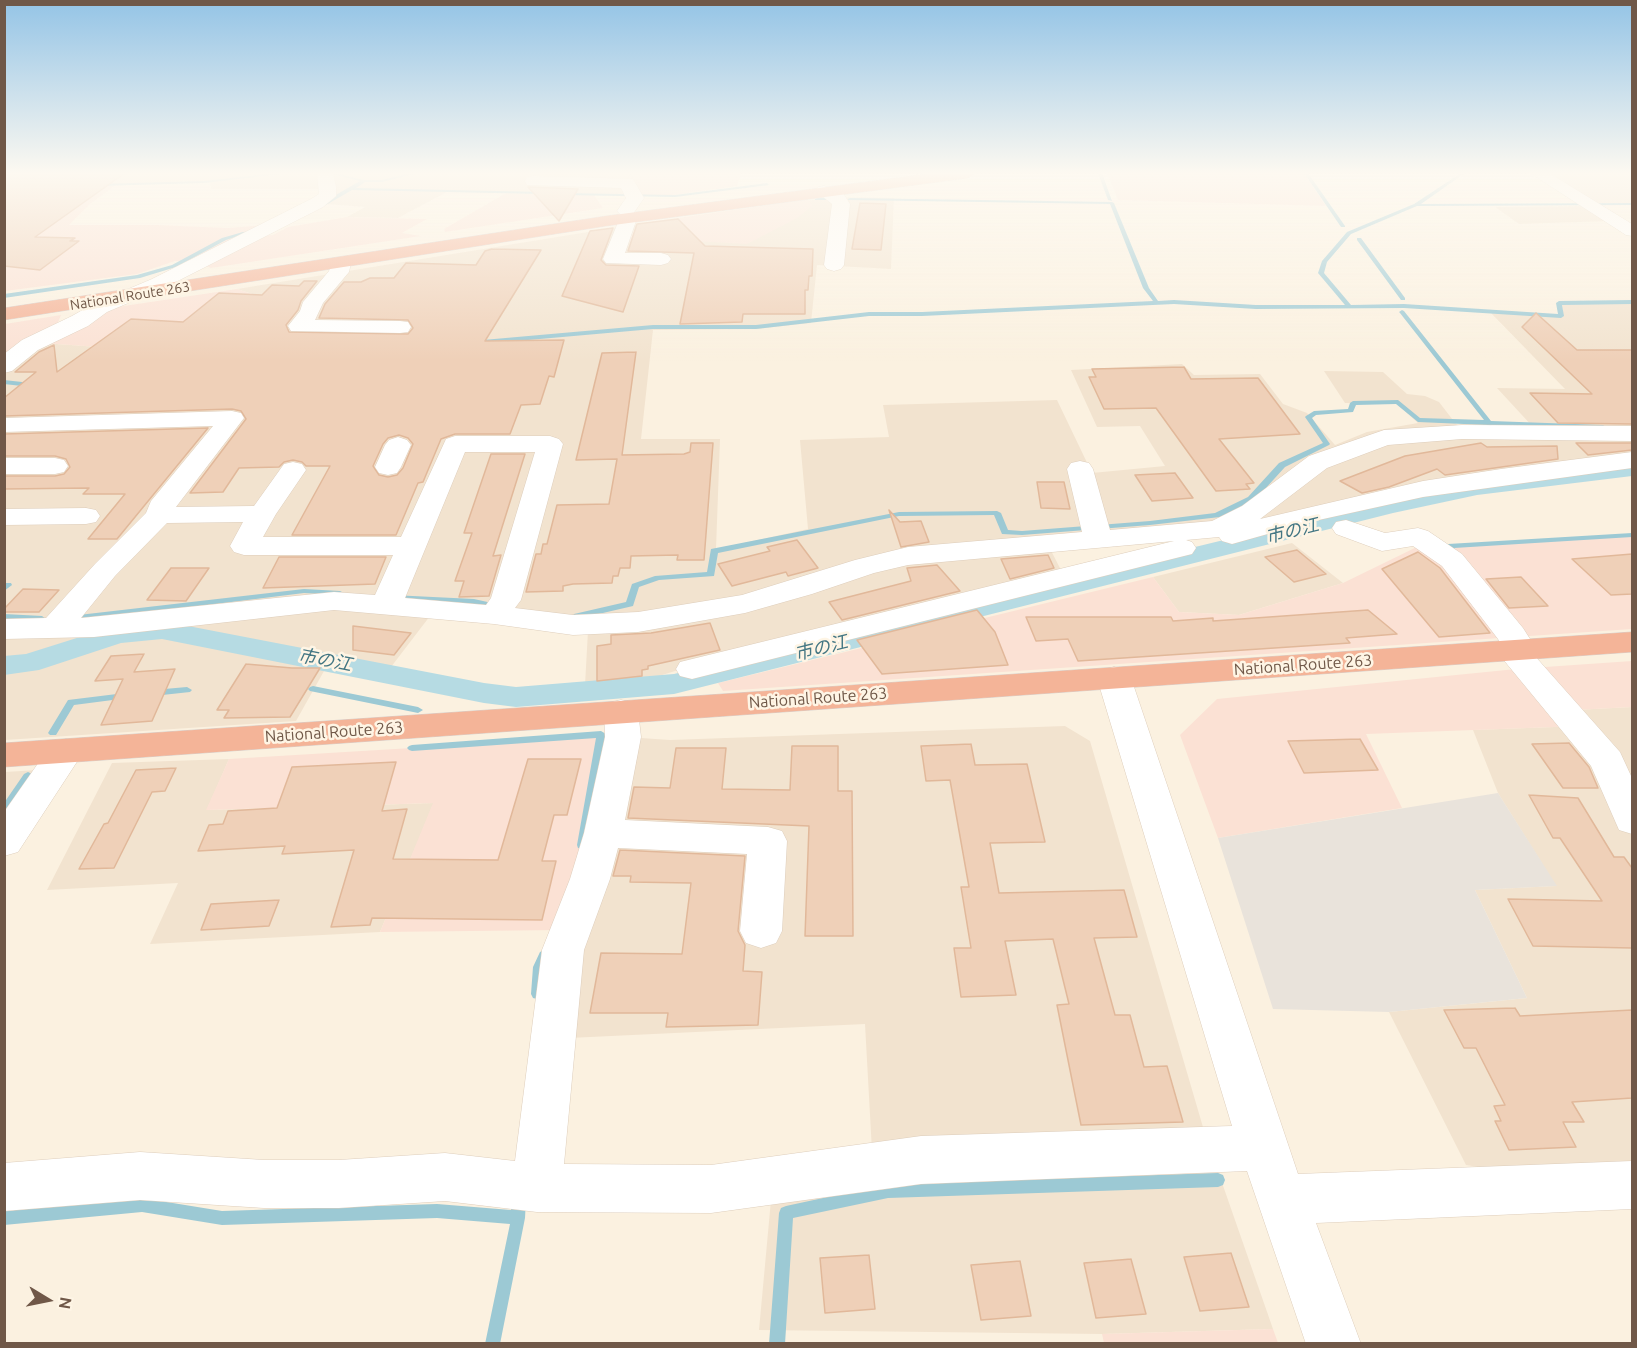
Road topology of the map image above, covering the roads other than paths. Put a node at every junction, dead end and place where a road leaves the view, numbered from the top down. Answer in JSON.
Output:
{"nodes":[{"id":1,"x":249,"y":236,"type":"edge"},
{"id":2,"x":444,"y":236,"type":"edge"},
{"id":3,"x":477,"y":236,"type":"edge"},
{"id":4,"x":621,"y":236,"type":"edge"},
{"id":5,"x":837,"y":236,"type":"edge"},
{"id":6,"x":661,"y":260,"type":"dead end"},
{"id":7,"x":342,"y":263,"type":"junction"},
{"id":8,"x":834,"y":265,"type":"dead end"},
{"id":9,"x":159,"y":283,"type":"junction"},
{"id":10,"x":131,"y":296,"type":"junction"},
{"id":11,"x":4,"y":305,"type":"edge"},
{"id":12,"x":4,"y":315,"type":"edge"},
{"id":13,"x":400,"y":327,"type":"dead end"},
{"id":14,"x":4,"y":366,"type":"edge"},
{"id":15,"x":4,"y":425,"type":"edge"},
{"id":16,"x":1632,"y":434,"type":"edge"},
{"id":17,"x":1632,"y":460,"type":"edge"},
{"id":18,"x":4,"y":466,"type":"edge"},
{"id":19,"x":55,"y":466,"type":"dead end"},
{"id":20,"x":293,"y":470,"type":"dead end"},
{"id":21,"x":1080,"y":470,"type":"dead end"},
{"id":22,"x":262,"y":514,"type":"junction"},
{"id":23,"x":160,"y":515,"type":"junction"},
{"id":24,"x":86,"y":516,"type":"dead end"},
{"id":25,"x":4,"y":518,"type":"edge"},
{"id":26,"x":1346,"y":528,"type":"dead end"},
{"id":27,"x":1096,"y":531,"type":"junction"},
{"id":28,"x":1215,"y":543,"type":"junction"},
{"id":29,"x":411,"y":546,"type":"junction"},
{"id":30,"x":801,"y":588,"type":"junction"},
{"id":31,"x":390,"y":596,"type":"junction"},
{"id":32,"x":500,"y":608,"type":"junction"},
{"id":33,"x":61,"y":621,"type":"junction"},
{"id":34,"x":4,"y":629,"type":"edge"},
{"id":35,"x":838,"y":633,"type":"junction"},
{"id":36,"x":1632,"y":642,"type":"edge"},
{"id":37,"x":1517,"y":651,"type":"junction"},
{"id":38,"x":692,"y":669,"type":"dead end"},
{"id":39,"x":1114,"y":678,"type":"junction"},
{"id":40,"x":621,"y":711,"type":"junction"},
{"id":41,"x":66,"y":751,"type":"junction"},
{"id":42,"x":4,"y":754,"type":"edge"},
{"id":43,"x":1632,"y":820,"type":"edge"},
{"id":44,"x":603,"y":833,"type":"junction"},
{"id":45,"x":4,"y":842,"type":"edge"},
{"id":46,"x":761,"y":931,"type":"dead end"},
{"id":47,"x":1263,"y":1147,"type":"junction"},
{"id":48,"x":1632,"y":1185,"type":"edge"},
{"id":49,"x":4,"y":1187,"type":"edge"},
{"id":50,"x":524,"y":1187,"type":"junction"},
{"id":51,"x":1282,"y":1200,"type":"junction"},
{"id":52,"x":1334,"y":1344,"type":"edge"}],
"edges":[{"from":1,"to":9,"type":"street"},
{"from":2,"to":9,"type":"highway","name":"National Route 263"},
{"from":3,"to":7,"type":"highway","name":"National Route 263"},
{"from":4,"to":6,"type":"street"},
{"from":5,"to":8,"type":"street"},
{"from":7,"to":10,"type":"highway","name":"National Route 263"},
{"from":7,"to":13,"type":"street"},
{"from":9,"to":10,"type":"street"},
{"from":9,"to":11,"type":"highway","name":"National Route 263"},
{"from":10,"to":12,"type":"highway","name":"National Route 263"},
{"from":10,"to":14,"type":"street"},
{"from":15,"to":23,"type":"street"},
{"from":16,"to":28,"type":"street"},
{"from":17,"to":28,"type":"street"},
{"from":18,"to":19,"type":"street"},
{"from":20,"to":22,"type":"street"},
{"from":21,"to":27,"type":"street"},
{"from":22,"to":23,"type":"street"},
{"from":22,"to":29,"type":"street"},
{"from":23,"to":33,"type":"street"},
{"from":24,"to":25,"type":"street"},
{"from":26,"to":37,"type":"street"},
{"from":27,"to":28,"type":"street"},
{"from":27,"to":30,"type":"street"},
{"from":28,"to":35,"type":"street"},
{"from":29,"to":31,"type":"street"},
{"from":29,"to":32,"type":"street"},
{"from":30,"to":32,"type":"street"},
{"from":30,"to":35,"type":"street"},
{"from":31,"to":32,"type":"street"},
{"from":31,"to":33,"type":"street"},
{"from":33,"to":34,"type":"street"},
{"from":35,"to":38,"type":"street"},
{"from":36,"to":37,"type":"highway","name":"National Route 263"},
{"from":37,"to":39,"type":"highway","name":"National Route 263"},
{"from":37,"to":43,"type":"street"},
{"from":39,"to":40,"type":"highway","name":"National Route 263"},
{"from":39,"to":47,"type":"street"},
{"from":40,"to":41,"type":"highway","name":"National Route 263"},
{"from":40,"to":44,"type":"street"},
{"from":41,"to":42,"type":"highway","name":"National Route 263"},
{"from":41,"to":45,"type":"street"},
{"from":44,"to":46,"type":"street"},
{"from":44,"to":50,"type":"street"},
{"from":47,"to":50,"type":"street"},
{"from":47,"to":51,"type":"street"},
{"from":48,"to":51,"type":"street"},
{"from":49,"to":50,"type":"street"},
{"from":51,"to":52,"type":"street"}]}
